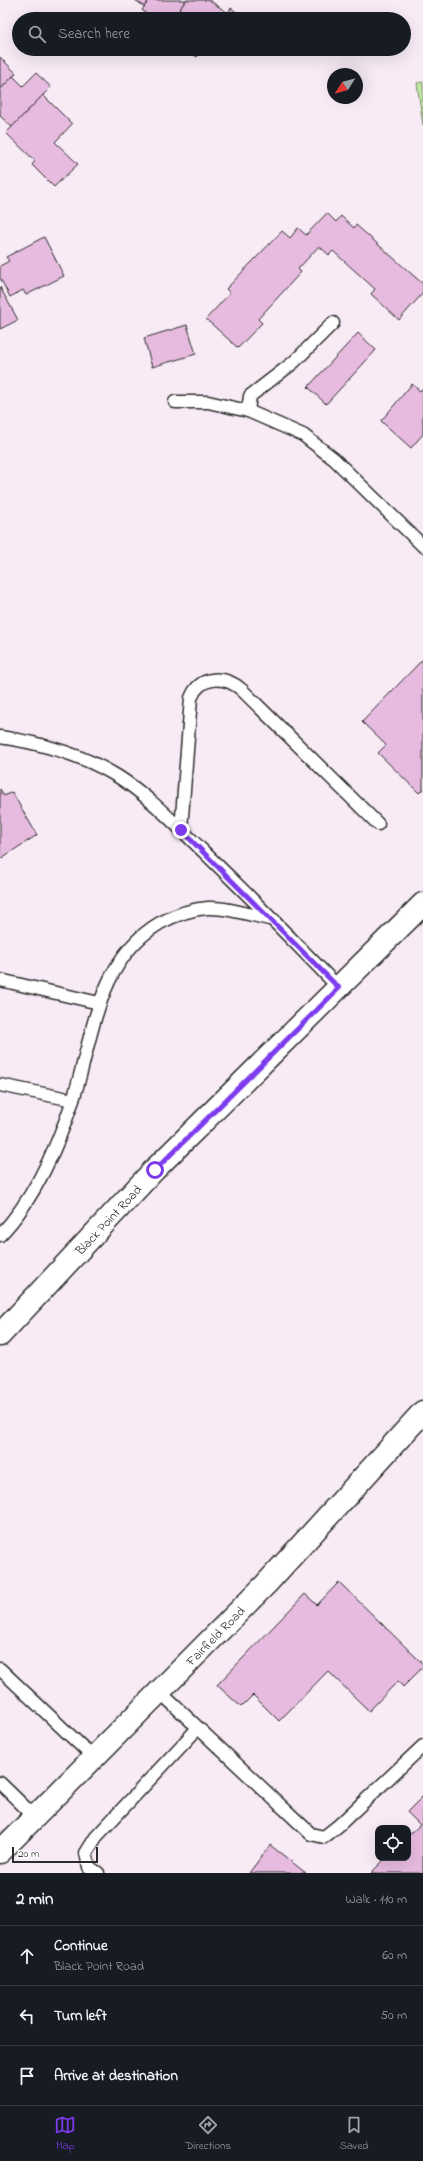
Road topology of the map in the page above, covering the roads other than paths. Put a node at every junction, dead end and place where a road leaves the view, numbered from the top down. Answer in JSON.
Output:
{"nodes":[{"id":1,"x":333,"y":323,"type":"dead end"},
{"id":2,"x":175,"y":402,"type":"dead end"},
{"id":3,"x":248,"y":411,"type":"junction"},
{"id":4,"x":423,"y":546,"type":"edge"},
{"id":5,"x":0,"y":737,"type":"edge"},
{"id":6,"x":378,"y":824,"type":"dead end"},
{"id":7,"x":181,"y":830,"type":"junction"},
{"id":8,"x":423,"y":904,"type":"edge"},
{"id":9,"x":274,"y":920,"type":"junction"},
{"id":10,"x":0,"y":980,"type":"edge"},
{"id":11,"x":339,"y":988,"type":"junction"},
{"id":12,"x":99,"y":1003,"type":"junction"},
{"id":13,"x":0,"y":1085,"type":"edge"},
{"id":14,"x":73,"y":1100,"type":"junction"},
{"id":15,"x":0,"y":1235,"type":"edge"},
{"id":16,"x":0,"y":1334,"type":"edge"},
{"id":17,"x":423,"y":1412,"type":"edge"},
{"id":18,"x":0,"y":1670,"type":"edge"},
{"id":19,"x":160,"y":1692,"type":"junction"},
{"id":20,"x":198,"y":1728,"type":"junction"},
{"id":21,"x":423,"y":1746,"type":"edge"},
{"id":22,"x":94,"y":1758,"type":"junction"},
{"id":23,"x":0,"y":1783,"type":"edge"},
{"id":24,"x":35,"y":1817,"type":"junction"},
{"id":25,"x":0,"y":1852,"type":"edge"},
{"id":26,"x":98,"y":1873,"type":"edge"}],
"edges":[{"from":1,"to":3,"type":"lane"},
{"from":2,"to":3,"type":"lane"},
{"from":3,"to":4,"type":"lane"},
{"from":5,"to":7,"type":"lane"},
{"from":6,"to":7,"type":"lane"},
{"from":7,"to":9,"type":"lane"},
{"from":8,"to":11,"type":"street","name":"Black Point Road"},
{"from":9,"to":11,"type":"lane"},
{"from":9,"to":12,"type":"lane"},
{"from":10,"to":12,"type":"lane"},
{"from":11,"to":16,"type":"street","name":"Black Point Road"},
{"from":12,"to":14,"type":"lane"},
{"from":13,"to":14,"type":"lane"},
{"from":14,"to":15,"type":"lane"},
{"from":17,"to":19,"type":"street","name":"Fairfield Road"},
{"from":18,"to":22,"type":"lane"},
{"from":19,"to":20,"type":"lane"},
{"from":19,"to":22,"type":"street","name":"Fairfield Road"},
{"from":20,"to":21,"type":"lane"},
{"from":20,"to":26,"type":"lane"},
{"from":22,"to":24,"type":"street","name":"Fairfield Road"},
{"from":23,"to":24,"type":"lane"},
{"from":24,"to":25,"type":"street","name":"Fairfield Road"}]}
